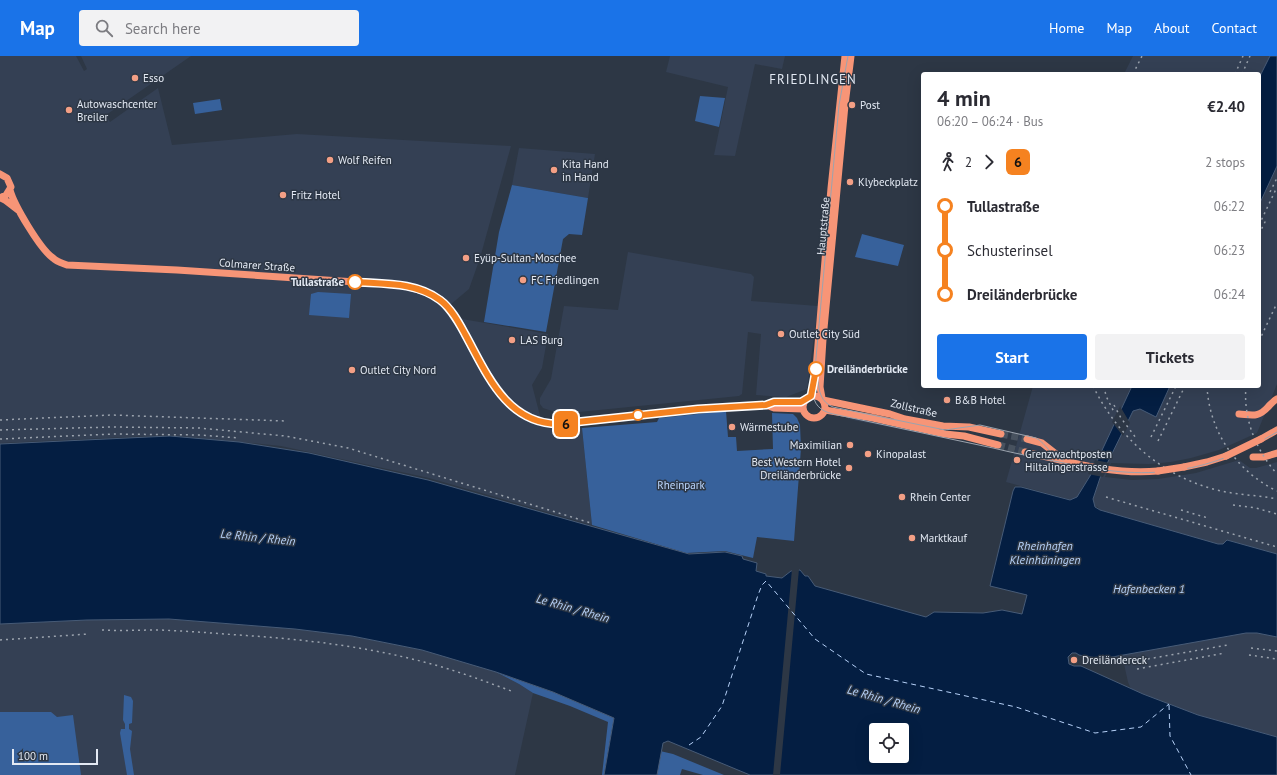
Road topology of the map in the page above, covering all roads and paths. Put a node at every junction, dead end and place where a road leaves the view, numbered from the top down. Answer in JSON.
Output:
{"nodes":[{"id":1,"x":845,"y":56,"type":"edge"},
{"id":2,"x":851,"y":56,"type":"edge"},
{"id":3,"x":0,"y":174,"type":"edge"},
{"id":4,"x":10,"y":190,"type":"junction"},
{"id":5,"x":0,"y":198,"type":"edge"},
{"id":6,"x":18,"y":210,"type":"junction"},
{"id":7,"x":811,"y":396,"type":"junction"},
{"id":8,"x":822,"y":399,"type":"junction"},
{"id":9,"x":1277,"y":399,"type":"edge"},
{"id":10,"x":805,"y":401,"type":"junction"},
{"id":11,"x":766,"y":405,"type":"junction"},
{"id":12,"x":803,"y":409,"type":"junction"},
{"id":13,"x":825,"y":410,"type":"junction"},
{"id":14,"x":1239,"y":414,"type":"dead end"},
{"id":15,"x":1277,"y":430,"type":"edge"},
{"id":16,"x":1001,"y":434,"type":"tunnel mouth"},
{"id":17,"x":1027,"y":439,"type":"tunnel mouth"},
{"id":18,"x":998,"y":445,"type":"tunnel mouth"},
{"id":19,"x":1025,"y":452,"type":"tunnel mouth"},
{"id":20,"x":1277,"y":453,"type":"edge"},
{"id":21,"x":1254,"y":457,"type":"dead end"},
{"id":22,"x":1067,"y":462,"type":"junction"}],
"edges":[{"from":1,"to":7,"type":"main road","name":"Hauptstraße"},
{"from":2,"to":8,"type":"main road","name":"Hauptstraße"},
{"from":3,"to":4,"type":"main road","name":"Colmarer Straße"},
{"from":4,"to":5,"type":"main road"},
{"from":4,"to":6,"type":"main road","name":"Colmarer Straße"},
{"from":5,"to":6,"type":"main road","name":"Colmarer Straße"},
{"from":6,"to":11,"type":"main road","name":"Colmarer Straße"},
{"from":7,"to":8,"type":"main road"},
{"from":7,"to":10,"type":"main road"},
{"from":8,"to":13,"type":"main road","name":"Hauptstraße"},
{"from":8,"to":16,"type":"main road","name":"Zollstraße"},
{"from":9,"to":14,"type":"main road"},
{"from":10,"to":11,"type":"main road","name":"Colmarer Straße"},
{"from":10,"to":12,"type":"main road"},
{"from":11,"to":12,"type":"main road","name":"Colmarer Straße"},
{"from":12,"to":13,"type":"main road"},
{"from":13,"to":18,"type":"main road","name":"Zollstraße"},
{"from":15,"to":22,"type":"main road","bridge":true},
{"from":17,"to":22,"type":"main road"},
{"from":19,"to":22,"type":"main road"},
{"from":20,"to":21,"type":"main road"}]}
